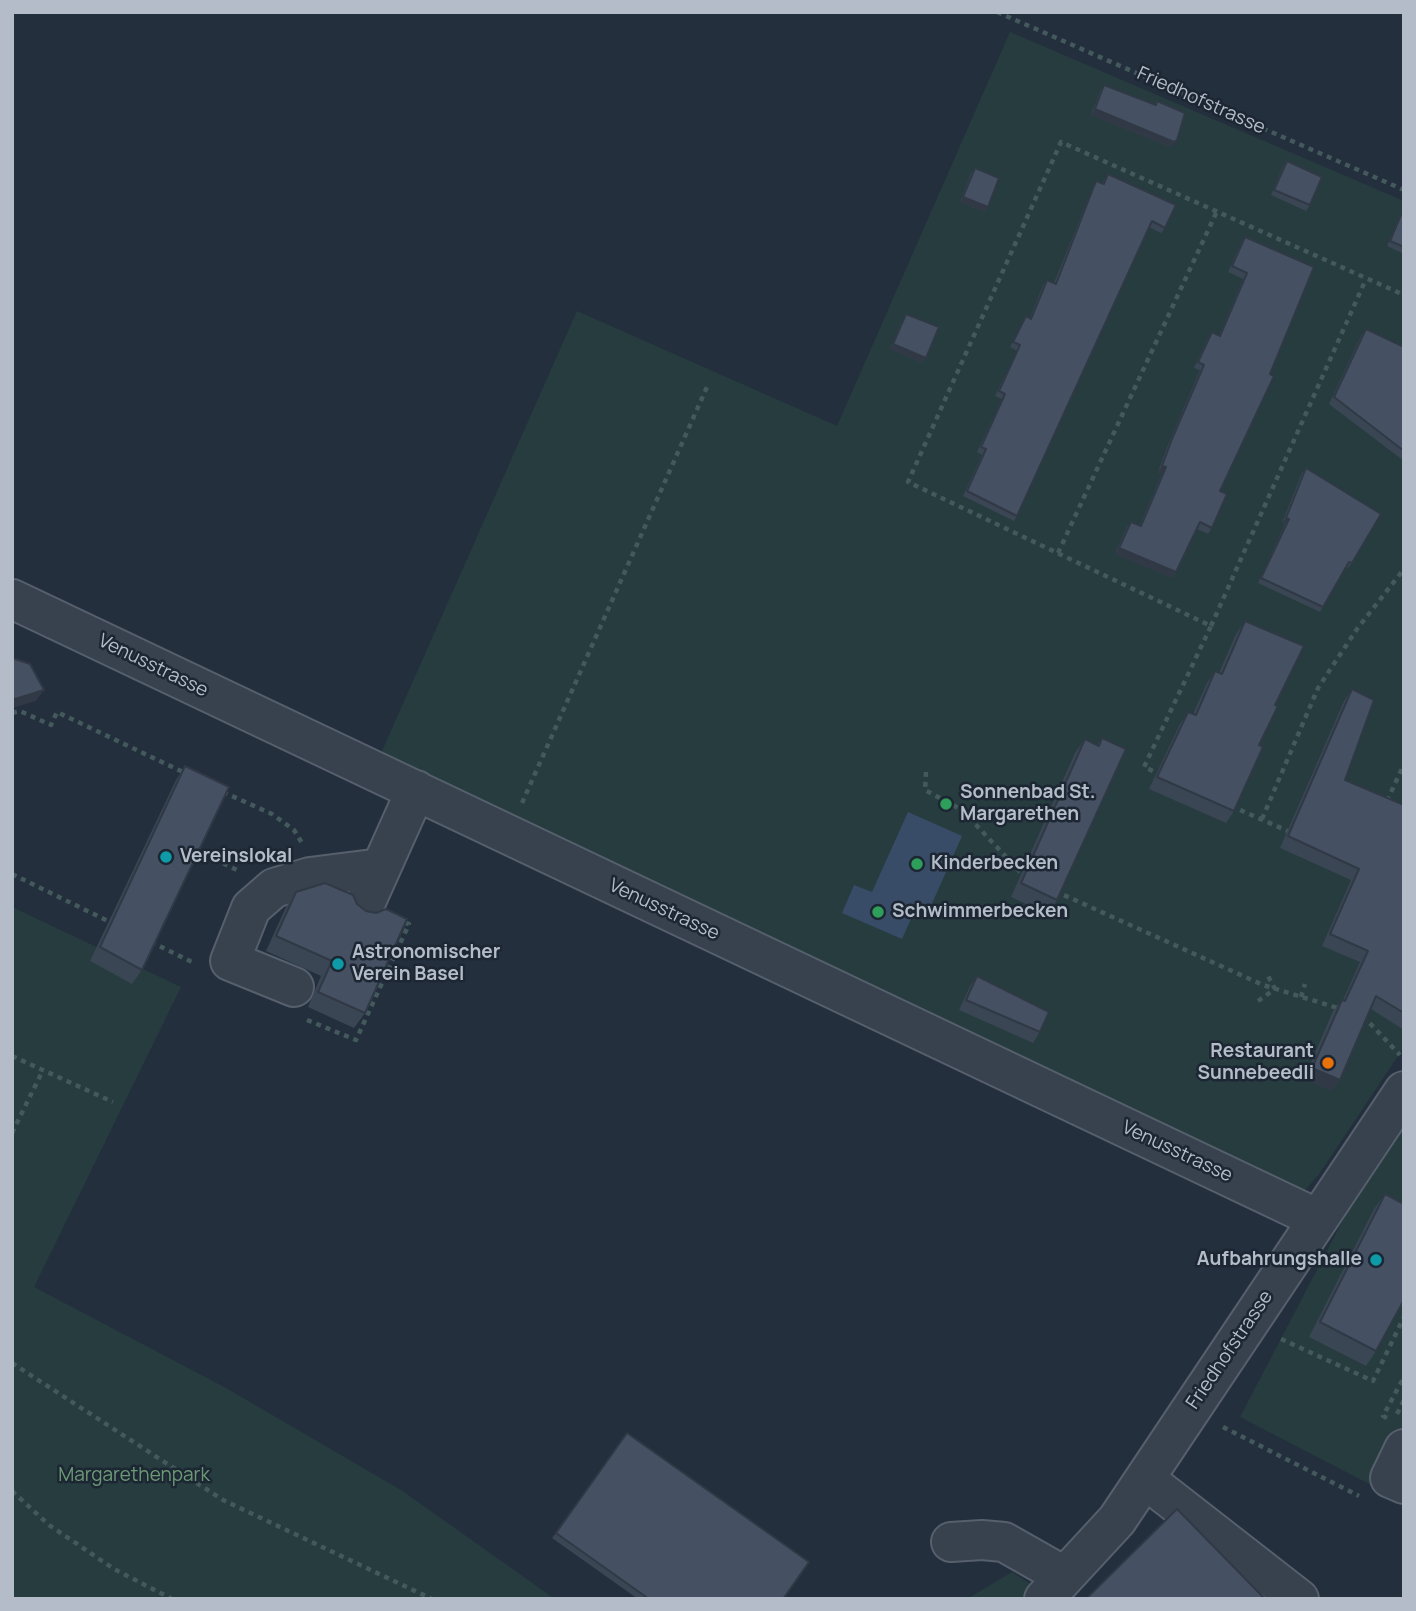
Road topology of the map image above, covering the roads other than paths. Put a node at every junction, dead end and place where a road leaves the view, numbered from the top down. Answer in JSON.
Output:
{"nodes":[{"id":1,"x":12,"y":599,"type":"edge"},
{"id":2,"x":416,"y":790,"type":"junction"},
{"id":3,"x":381,"y":868,"type":"junction"},
{"id":4,"x":364,"y":906,"type":"edge"},
{"id":5,"x":294,"y":987,"type":"road end"},
{"id":6,"x":1404,"y":1091,"type":"edge"},
{"id":7,"x":1318,"y":1219,"type":"junction"},
{"id":8,"x":1404,"y":1449,"type":"edge"},
{"id":9,"x":1145,"y":1479,"type":"junction"},
{"id":10,"x":1404,"y":1484,"type":"edge"},
{"id":11,"x":951,"y":1542,"type":"dead end"},
{"id":12,"x":1054,"y":1587,"type":"edge"},
{"id":13,"x":1298,"y":1599,"type":"edge"}],
"edges":[{"from":1,"to":2,"type":"street","name":"Venusstrasse"},
{"from":2,"to":3,"type":"street"},
{"from":2,"to":7,"type":"street","name":"Venusstrasse"},
{"from":3,"to":4,"type":"street"},
{"from":3,"to":5,"type":"street"},
{"from":6,"to":7,"type":"street","name":"Friedhofstrasse"},
{"from":7,"to":9,"type":"street","name":"Friedhofstrasse"},
{"from":8,"to":10,"type":"street"},
{"from":9,"to":12,"type":"street","name":"Friedhofstrasse"},
{"from":9,"to":13,"type":"street"},
{"from":11,"to":12,"type":"street"}]}
